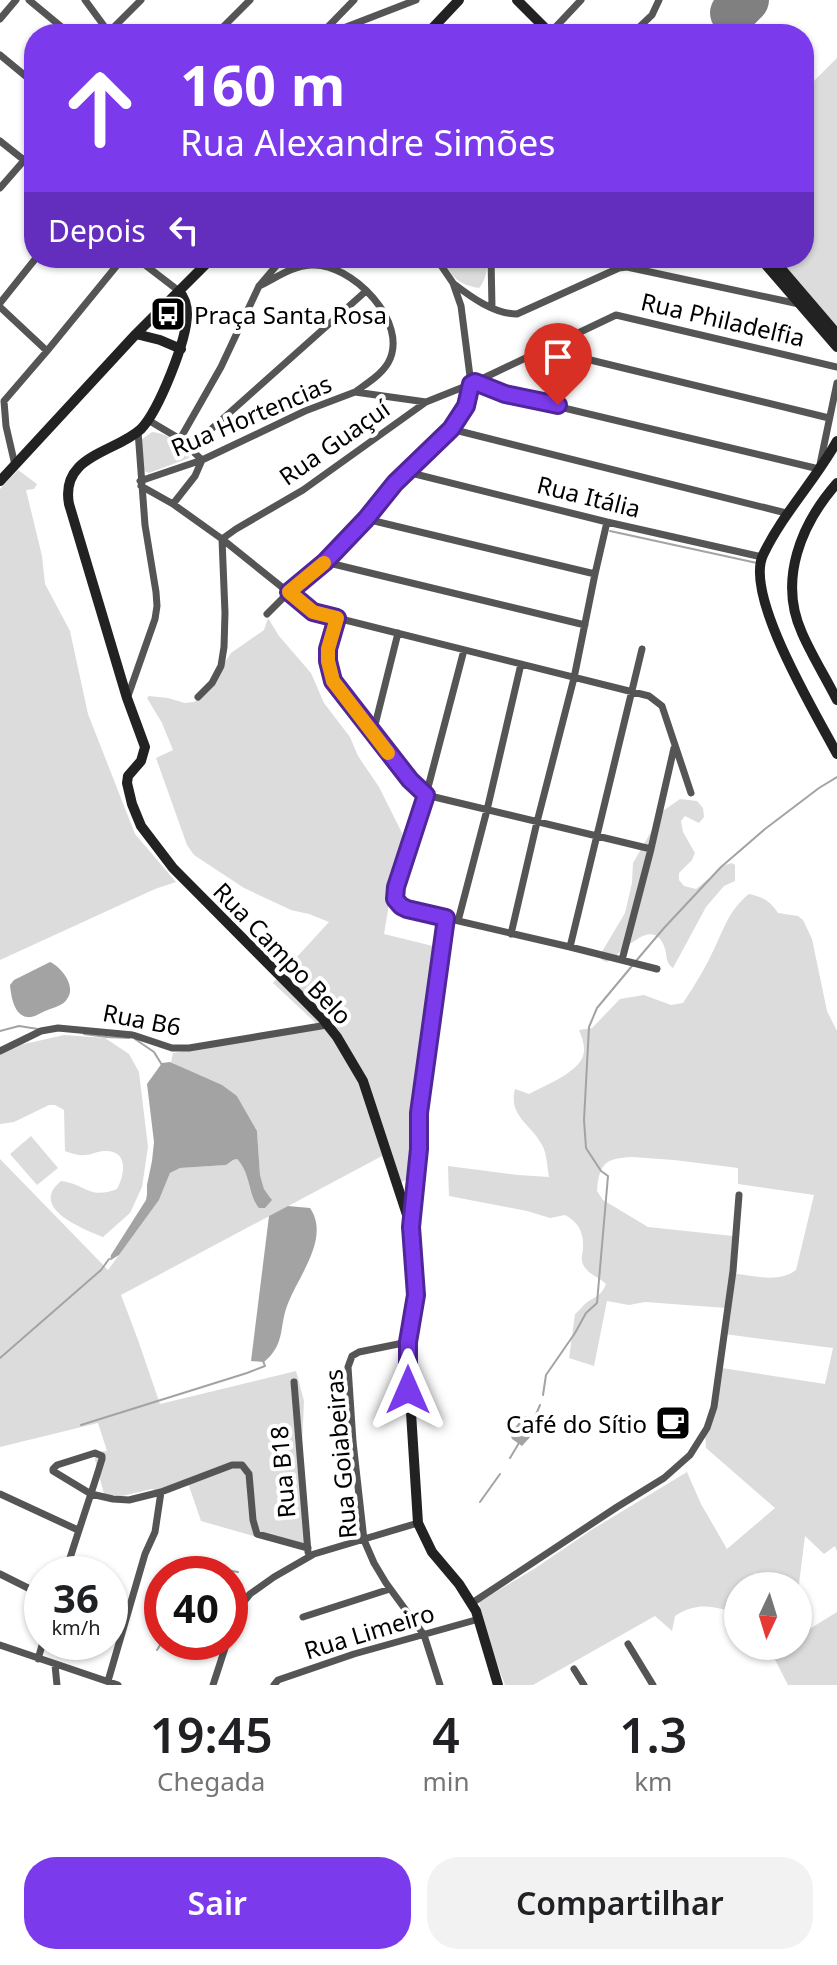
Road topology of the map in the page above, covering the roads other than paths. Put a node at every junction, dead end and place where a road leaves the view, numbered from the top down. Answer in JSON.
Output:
{"nodes":[{"id":1,"x":16,"y":0,"type":"edge"},
{"id":2,"x":29,"y":0,"type":"edge"},
{"id":3,"x":85,"y":0,"type":"edge"},
{"id":4,"x":141,"y":0,"type":"edge"},
{"id":5,"x":250,"y":0,"type":"edge"},
{"id":6,"x":354,"y":0,"type":"edge"},
{"id":7,"x":416,"y":0,"type":"edge"},
{"id":8,"x":459,"y":0,"type":"edge"},
{"id":9,"x":517,"y":0,"type":"edge"},
{"id":10,"x":581,"y":0,"type":"edge"},
{"id":11,"x":659,"y":0,"type":"edge"},
{"id":12,"x":0,"y":19,"type":"edge"},
{"id":13,"x":58,"y":24,"type":"edge"},
{"id":14,"x":103,"y":24,"type":"edge"},
{"id":15,"x":118,"y":24,"type":"edge"},
{"id":16,"x":226,"y":24,"type":"edge"},
{"id":17,"x":331,"y":24,"type":"edge"},
{"id":18,"x":354,"y":24,"type":"edge"},
{"id":19,"x":436,"y":24,"type":"edge"},
{"id":20,"x":541,"y":24,"type":"edge"},
{"id":21,"x":558,"y":24,"type":"edge"},
{"id":22,"x":643,"y":24,"type":"edge"},
{"id":23,"x":0,"y":55,"type":"edge"},
{"id":24,"x":24,"y":75,"type":"edge"},
{"id":25,"x":0,"y":141,"type":"edge"},
{"id":26,"x":24,"y":159,"type":"edge"},
{"id":27,"x":24,"y":161,"type":"edge"},
{"id":28,"x":0,"y":188,"type":"edge"},
{"id":29,"x":28,"y":268,"type":"edge"},
{"id":30,"x":115,"y":268,"type":"edge"},
{"id":31,"x":149,"y":268,"type":"edge"},
{"id":32,"x":202,"y":268,"type":"edge"},
{"id":33,"x":274,"y":268,"type":"edge"},
{"id":34,"x":296,"y":268,"type":"edge"},
{"id":35,"x":332,"y":268,"type":"edge"},
{"id":36,"x":443,"y":268,"type":"edge"},
{"id":37,"x":491,"y":268,"type":"edge"},
{"id":38,"x":624,"y":268,"type":"edge"},
{"id":39,"x":632,"y":268,"type":"edge"},
{"id":40,"x":769,"y":268,"type":"edge"},
{"id":41,"x":781,"y":268,"type":"edge"},
{"id":42,"x":453,"y":283,"type":"junction"},
{"id":43,"x":259,"y":286,"type":"junction"},
{"id":44,"x":491,"y":290,"type":"junction"},
{"id":45,"x":179,"y":291,"type":"junction"},
{"id":46,"x":366,"y":291,"type":"junction"},
{"id":47,"x":470,"y":296,"type":"junction"},
{"id":48,"x":801,"y":304,"type":"junction"},
{"id":49,"x":0,"y":305,"type":"edge"},
{"id":50,"x":461,"y":306,"type":"junction"},
{"id":51,"x":492,"y":307,"type":"junction"},
{"id":52,"x":136,"y":334,"type":"junction"},
{"id":53,"x":837,"y":334,"type":"edge"},
{"id":54,"x":837,"y":347,"type":"edge"},
{"id":55,"x":181,"y":349,"type":"junction"},
{"id":56,"x":545,"y":349,"type":"junction"},
{"id":57,"x":47,"y":351,"type":"junction"},
{"id":58,"x":837,"y":367,"type":"edge"},
{"id":59,"x":473,"y":383,"type":"junction"},
{"id":60,"x":837,"y":383,"type":"edge"},
{"id":61,"x":355,"y":392,"type":"junction"},
{"id":62,"x":2,"y":399,"type":"edge"},
{"id":63,"x":426,"y":402,"type":"junction"},
{"id":64,"x":829,"y":418,"type":"junction"},
{"id":65,"x":148,"y":420,"type":"junction"},
{"id":66,"x":451,"y":429,"type":"junction"},
{"id":67,"x":138,"y":431,"type":"junction"},
{"id":68,"x":180,"y":439,"type":"junction"},
{"id":69,"x":836,"y":443,"type":"edge"},
{"id":70,"x":190,"y":448,"type":"junction"},
{"id":71,"x":202,"y":460,"type":"junction"},
{"id":72,"x":15,"y":465,"type":"junction"},
{"id":73,"x":819,"y":469,"type":"junction"},
{"id":74,"x":407,"y":472,"type":"junction"},
{"id":75,"x":0,"y":481,"type":"edge"},
{"id":76,"x":837,"y":483,"type":"edge"},
{"id":77,"x":141,"y":484,"type":"junction"},
{"id":78,"x":173,"y":504,"type":"junction"},
{"id":79,"x":786,"y":513,"type":"junction"},
{"id":80,"x":366,"y":519,"type":"junction"},
{"id":81,"x":607,"y":522,"type":"junction"},
{"id":82,"x":222,"y":539,"type":"junction"},
{"id":83,"x":325,"y":562,"type":"junction"},
{"id":84,"x":761,"y":562,"type":"junction"},
{"id":85,"x":595,"y":574,"type":"junction"},
{"id":86,"x":289,"y":592,"type":"junction"},
{"id":87,"x":267,"y":614,"type":"dead end"},
{"id":88,"x":337,"y":618,"type":"junction"},
{"id":89,"x":585,"y":625,"type":"junction"},
{"id":90,"x":398,"y":633,"type":"junction"},
{"id":91,"x":642,"y":649,"type":"dead end"},
{"id":92,"x":464,"y":650,"type":"junction"},
{"id":93,"x":521,"y":664,"type":"junction"},
{"id":94,"x":574,"y":678,"type":"junction"},
{"id":95,"x":632,"y":692,"type":"junction"},
{"id":96,"x":198,"y":697,"type":"dead end"},
{"id":97,"x":127,"y":698,"type":"junction"},
{"id":98,"x":837,"y":700,"type":"edge"},
{"id":99,"x":373,"y":733,"type":"junction"},
{"id":100,"x":675,"y":745,"type":"junction"},
{"id":101,"x":837,"y":754,"type":"edge"},
{"id":102,"x":691,"y":793,"type":"dead end"},
{"id":103,"x":426,"y":795,"type":"junction"},
{"id":104,"x":487,"y":810,"type":"junction"},
{"id":105,"x":537,"y":822,"type":"junction"},
{"id":106,"x":597,"y":836,"type":"junction"},
{"id":107,"x":651,"y":849,"type":"junction"},
{"id":108,"x":446,"y":918,"type":"junction"},
{"id":109,"x":458,"y":921,"type":"junction"},
{"id":110,"x":511,"y":934,"type":"junction"},
{"id":111,"x":570,"y":947,"type":"junction"},
{"id":112,"x":626,"y":961,"type":"junction"},
{"id":113,"x":657,"y":969,"type":"dead end"},
{"id":114,"x":327,"y":1025,"type":"junction"},
{"id":115,"x":0,"y":1051,"type":"edge"},
{"id":116,"x":739,"y":1195,"type":"dead end"},
{"id":117,"x":411,"y":1227,"type":"junction"},
{"id":118,"x":408,"y":1342,"type":"junction"},
{"id":119,"x":294,"y":1382,"type":"dead end"},
{"id":120,"x":161,"y":1492,"type":"junction"},
{"id":121,"x":0,"y":1494,"type":"edge"},
{"id":122,"x":91,"y":1494,"type":"junction"},
{"id":123,"x":418,"y":1523,"type":"junction"},
{"id":124,"x":78,"y":1530,"type":"junction"},
{"id":125,"x":364,"y":1540,"type":"junction"},
{"id":126,"x":308,"y":1548,"type":"junction"},
{"id":127,"x":70,"y":1556,"type":"edge"},
{"id":128,"x":307,"y":1558,"type":"junction"},
{"id":129,"x":0,"y":1574,"type":"edge"},
{"id":130,"x":24,"y":1586,"type":"edge"},
{"id":131,"x":390,"y":1589,"type":"junction"},
{"id":132,"x":248,"y":1597,"type":"edge"},
{"id":133,"x":472,"y":1603,"type":"junction"},
{"id":134,"x":303,"y":1617,"type":"dead end"},
{"id":135,"x":479,"y":1619,"type":"junction"},
{"id":136,"x":424,"y":1635,"type":"junction"},
{"id":137,"x":628,"y":1644,"type":"dead end"},
{"id":138,"x":0,"y":1645,"type":"edge"},
{"id":139,"x":24,"y":1654,"type":"edge"},
{"id":140,"x":41,"y":1660,"type":"edge"},
{"id":141,"x":221,"y":1660,"type":"edge"},
{"id":142,"x":55,"y":1665,"type":"junction"},
{"id":143,"x":574,"y":1669,"type":"dead end"},
{"id":144,"x":108,"y":1681,"type":"junction"},
{"id":145,"x":57,"y":1685,"type":"edge"},
{"id":146,"x":118,"y":1685,"type":"edge"},
{"id":147,"x":213,"y":1685,"type":"edge"},
{"id":148,"x":274,"y":1685,"type":"edge"},
{"id":149,"x":440,"y":1685,"type":"edge"},
{"id":150,"x":498,"y":1685,"type":"edge"},
{"id":151,"x":584,"y":1685,"type":"edge"},
{"id":152,"x":653,"y":1685,"type":"edge"}],
"edges":[{"from":1,"to":12,"type":"street"},
{"from":2,"to":13,"type":"street"},
{"from":3,"to":14,"type":"street"},
{"from":4,"to":15,"type":"street"},
{"from":5,"to":16,"type":"street"},
{"from":6,"to":17,"type":"street"},
{"from":7,"to":18,"type":"street"},
{"from":8,"to":19,"type":"street"},
{"from":9,"to":20,"type":"street"},
{"from":10,"to":21,"type":"street"},
{"from":11,"to":22,"type":"street"},
{"from":23,"to":24,"type":"street"},
{"from":25,"to":26,"type":"street"},
{"from":27,"to":28,"type":"street"},
{"from":29,"to":49,"type":"street"},
{"from":30,"to":57,"type":"street"},
{"from":31,"to":45,"type":"street"},
{"from":32,"to":45,"type":"street"},
{"from":33,"to":43,"type":"street"},
{"from":34,"to":43,"type":"street"},
{"from":35,"to":46,"type":"street"},
{"from":36,"to":42,"type":"street"},
{"from":37,"to":44,"type":"street"},
{"from":38,"to":51,"type":"street"},
{"from":39,"to":48,"type":"street"},
{"from":40,"to":48,"type":"street"},
{"from":41,"to":53,"type":"street"},
{"from":42,"to":47,"type":"street"},
{"from":42,"to":50,"type":"street"},
{"from":43,"to":68,"type":"street"},
{"from":44,"to":47,"type":"street"},
{"from":44,"to":51,"type":"street"},
{"from":45,"to":52,"type":"street"},
{"from":45,"to":55,"type":"street","name":"Rua Campo Belo"},
{"from":46,"to":61,"type":"street"},
{"from":46,"to":70,"type":"street"},
{"from":47,"to":50,"type":"street"},
{"from":47,"to":51,"type":"street"},
{"from":48,"to":54,"type":"street"},
{"from":49,"to":57,"type":"street"},
{"from":50,"to":59,"type":"street"},
{"from":52,"to":55,"type":"street"},
{"from":52,"to":72,"type":"street"},
{"from":55,"to":65,"type":"street","name":"Rua Campo Belo"},
{"from":56,"to":58,"type":"street","name":"Rua Philadelfia"},
{"from":56,"to":59,"type":"street","name":"Rua Philadelfia"},
{"from":56,"to":64,"type":"street"},
{"from":57,"to":62,"type":"street"},
{"from":59,"to":63,"type":"street","name":"Rua Guaçuí"},
{"from":59,"to":66,"type":"street"},
{"from":59,"to":73,"type":"street"},
{"from":60,"to":64,"type":"street"},
{"from":61,"to":63,"type":"street","name":"Rua Hortencias"},
{"from":61,"to":71,"type":"street","name":"Rua Hortencias"},
{"from":62,"to":72,"type":"street"},
{"from":63,"to":82,"type":"street","name":"Rua Guaçuí"},
{"from":64,"to":73,"type":"street"},
{"from":65,"to":67,"type":"street","name":"Rua Campo Belo"},
{"from":65,"to":68,"type":"street"},
{"from":66,"to":74,"type":"street"},
{"from":66,"to":79,"type":"street"},
{"from":67,"to":77,"type":"street"},
{"from":67,"to":97,"type":"street","name":"Rua Campo Belo"},
{"from":68,"to":70,"type":"street"},
{"from":69,"to":73,"type":"street"},
{"from":70,"to":71,"type":"street"},
{"from":71,"to":77,"type":"street","name":"Rua Hortencias"},
{"from":71,"to":78,"type":"street"},
{"from":72,"to":75,"type":"street"},
{"from":73,"to":79,"type":"street"},
{"from":74,"to":80,"type":"street"},
{"from":74,"to":81,"type":"street","name":"Rua Itália"},
{"from":76,"to":98,"type":"street"},
{"from":77,"to":78,"type":"street"},
{"from":77,"to":97,"type":"street"},
{"from":78,"to":82,"type":"street"},
{"from":79,"to":84,"type":"street"},
{"from":80,"to":83,"type":"street"},
{"from":80,"to":85,"type":"street"},
{"from":81,"to":84,"type":"street","name":"Rua Itália"},
{"from":81,"to":85,"type":"street"},
{"from":82,"to":86,"type":"street"},
{"from":82,"to":96,"type":"street"},
{"from":83,"to":86,"type":"street"},
{"from":83,"to":89,"type":"street"},
{"from":84,"to":101,"type":"street"},
{"from":85,"to":89,"type":"street"},
{"from":86,"to":87,"type":"street"},
{"from":86,"to":88,"type":"street"},
{"from":88,"to":90,"type":"street"},
{"from":88,"to":99,"type":"street"},
{"from":89,"to":94,"type":"street"},
{"from":90,"to":92,"type":"street"},
{"from":90,"to":99,"type":"street"},
{"from":91,"to":95,"type":"street"},
{"from":92,"to":93,"type":"street"},
{"from":92,"to":103,"type":"street"},
{"from":93,"to":94,"type":"street"},
{"from":93,"to":104,"type":"street"},
{"from":94,"to":95,"type":"street"},
{"from":94,"to":105,"type":"street"},
{"from":95,"to":100,"type":"street"},
{"from":95,"to":106,"type":"street"},
{"from":97,"to":114,"type":"street","name":"Rua Campo Belo"},
{"from":99,"to":103,"type":"street"},
{"from":100,"to":102,"type":"street"},
{"from":100,"to":107,"type":"street"},
{"from":103,"to":104,"type":"street"},
{"from":103,"to":108,"type":"street"},
{"from":104,"to":105,"type":"street"},
{"from":104,"to":109,"type":"street"},
{"from":105,"to":106,"type":"street"},
{"from":105,"to":110,"type":"street"},
{"from":106,"to":107,"type":"street"},
{"from":106,"to":111,"type":"street"},
{"from":107,"to":112,"type":"street"},
{"from":108,"to":109,"type":"street"},
{"from":108,"to":117,"type":"street"},
{"from":109,"to":110,"type":"street"},
{"from":110,"to":111,"type":"street"},
{"from":111,"to":112,"type":"street"},
{"from":112,"to":113,"type":"street"},
{"from":114,"to":115,"type":"street","name":"Rua B6"},
{"from":114,"to":117,"type":"street","name":"Rua Campo Belo"},
{"from":116,"to":133,"type":"street"},
{"from":117,"to":118,"type":"street","name":"Rua Campo Belo"},
{"from":118,"to":123,"type":"street","name":"Rua Campo Belo"},
{"from":118,"to":125,"type":"street","name":"Rua Goiabeiras"},
{"from":119,"to":126,"type":"street","name":"Rua B18"},
{"from":120,"to":122,"type":"street"},
{"from":120,"to":126,"type":"street"},
{"from":120,"to":144,"type":"street"},
{"from":121,"to":124,"type":"street"},
{"from":122,"to":122,"type":"street"},
{"from":122,"to":124,"type":"street"},
{"from":123,"to":125,"type":"street"},
{"from":123,"to":133,"type":"street","name":"Rua Campo Belo"},
{"from":124,"to":127,"type":"street"},
{"from":125,"to":128,"type":"street"},
{"from":125,"to":131,"type":"street","name":"Rua Goiabeiras"},
{"from":126,"to":128,"type":"street","name":"Rua B18"},
{"from":128,"to":132,"type":"street"},
{"from":129,"to":130,"type":"street"},
{"from":131,"to":134,"type":"street"},
{"from":131,"to":136,"type":"street","name":"Rua Goiabeiras"},
{"from":133,"to":135,"type":"street","name":"Rua Campo Belo"},
{"from":135,"to":136,"type":"street","name":"Rua Limeiro"},
{"from":135,"to":150,"type":"street","name":"Rua Campo Belo"},
{"from":136,"to":148,"type":"street","name":"Rua Limeiro"},
{"from":136,"to":149,"type":"street","name":"Rua Goiabeiras"},
{"from":137,"to":152,"type":"street"},
{"from":138,"to":139,"type":"street"},
{"from":140,"to":142,"type":"street"},
{"from":141,"to":147,"type":"street"},
{"from":142,"to":144,"type":"street"},
{"from":142,"to":145,"type":"street"},
{"from":143,"to":151,"type":"street"},
{"from":144,"to":146,"type":"street"}]}
